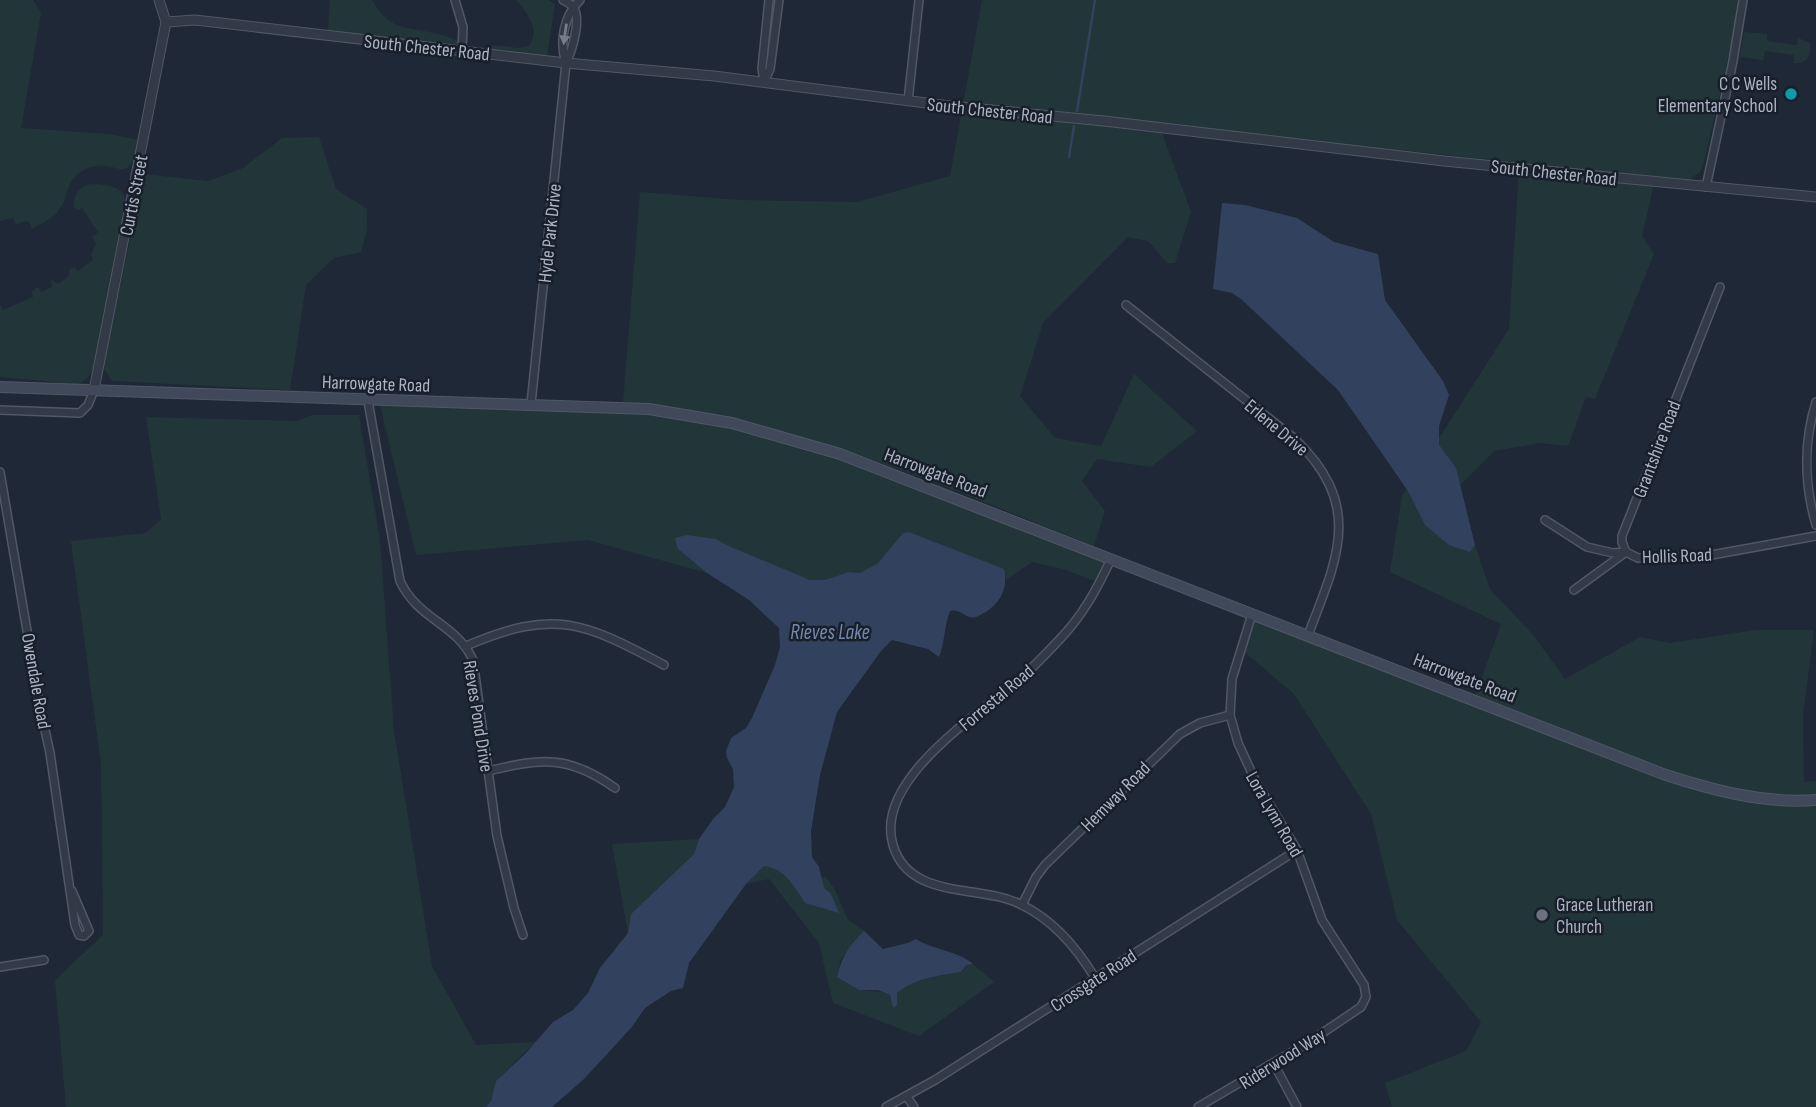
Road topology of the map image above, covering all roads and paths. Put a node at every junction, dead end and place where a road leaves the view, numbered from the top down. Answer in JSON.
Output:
{"nodes":[{"id":1,"x":159,"y":0,"type":"edge"},
{"id":2,"x":455,"y":0,"type":"edge"},
{"id":3,"x":564,"y":0,"type":"edge"},
{"id":4,"x":580,"y":0,"type":"edge"},
{"id":5,"x":769,"y":0,"type":"edge"},
{"id":6,"x":779,"y":0,"type":"edge"},
{"id":7,"x":919,"y":0,"type":"edge"},
{"id":8,"x":1743,"y":0,"type":"edge"},
{"id":9,"x":573,"y":7,"type":"junction"},
{"id":10,"x":166,"y":22,"type":"junction"},
{"id":11,"x":462,"y":51,"type":"junction"},
{"id":12,"x":566,"y":62,"type":"junction"},
{"id":13,"x":764,"y":82,"type":"junction"},
{"id":14,"x":908,"y":101,"type":"junction"},
{"id":15,"x":1706,"y":187,"type":"junction"},
{"id":16,"x":1816,"y":197,"type":"edge"},
{"id":17,"x":1720,"y":287,"type":"dead end"},
{"id":18,"x":1126,"y":305,"type":"dead end"},
{"id":19,"x":0,"y":387,"type":"edge"},
{"id":20,"x":94,"y":390,"type":"junction"},
{"id":21,"x":368,"y":401,"type":"junction"},
{"id":22,"x":1816,"y":402,"type":"edge"},
{"id":23,"x":531,"y":404,"type":"junction"},
{"id":24,"x":0,"y":410,"type":"edge"},
{"id":25,"x":0,"y":472,"type":"edge"},
{"id":26,"x":1545,"y":520,"type":"dead end"},
{"id":27,"x":1816,"y":526,"type":"edge"},
{"id":28,"x":1816,"y":536,"type":"edge"},
{"id":29,"x":1626,"y":552,"type":"junction"},
{"id":30,"x":1111,"y":559,"type":"junction"},
{"id":31,"x":1574,"y":590,"type":"dead end"},
{"id":32,"x":1252,"y":614,"type":"junction"},
{"id":33,"x":1308,"y":635,"type":"junction"},
{"id":34,"x":466,"y":646,"type":"junction"},
{"id":35,"x":664,"y":664,"type":"dead end"},
{"id":36,"x":1230,"y":715,"type":"junction"},
{"id":37,"x":488,"y":771,"type":"junction"},
{"id":38,"x":615,"y":788,"type":"dead end"},
{"id":39,"x":1816,"y":800,"type":"edge"},
{"id":40,"x":1297,"y":850,"type":"junction"},
{"id":41,"x":72,"y":891,"type":"junction"},
{"id":42,"x":1022,"y":905,"type":"junction"},
{"id":43,"x":523,"y":935,"type":"dead end"},
{"id":44,"x":44,"y":960,"type":"dead end"},
{"id":45,"x":0,"y":967,"type":"edge"},
{"id":46,"x":1096,"y":978,"type":"junction"},
{"id":47,"x":1363,"y":1004,"type":"joint"},
{"id":48,"x":1273,"y":1064,"type":"junction"},
{"id":49,"x":907,"y":1097,"type":"junction"},
{"id":50,"x":886,"y":1107,"type":"edge"},
{"id":51,"x":914,"y":1107,"type":"edge"},
{"id":52,"x":1198,"y":1107,"type":"edge"},
{"id":53,"x":1297,"y":1107,"type":"edge"}],
"edges":[{"from":1,"to":10,"type":"street","name":"Curtis Street"},
{"from":2,"to":11,"type":"street"},
{"from":3,"to":9,"type":"street"},
{"from":4,"to":9,"type":"street","name":"Hyde Park Drive"},
{"from":5,"to":13,"type":"street"},
{"from":6,"to":13,"type":"street"},
{"from":7,"to":14,"type":"street"},
{"from":8,"to":15,"type":"street"},
{"from":9,"to":12,"type":"street","name":"Hyde Park Drive"},
{"from":10,"to":11,"type":"street","name":"South Chester Road"},
{"from":10,"to":20,"type":"street","name":"Curtis Street"},
{"from":11,"to":12,"type":"street","name":"South Chester Road"},
{"from":12,"to":13,"type":"street","name":"South Chester Road"},
{"from":12,"to":23,"type":"street","name":"Hyde Park Drive"},
{"from":13,"to":14,"type":"street","name":"South Chester Road"},
{"from":14,"to":15,"type":"street","name":"South Chester Road"},
{"from":15,"to":16,"type":"street","name":"South Chester Road"},
{"from":17,"to":29,"type":"street","name":"Grantshire Road"},
{"from":18,"to":33,"type":"street","name":"Erlene Drive"},
{"from":19,"to":20,"type":"main road","name":"Harrowgate Road"},
{"from":20,"to":21,"type":"main road","name":"Harrowgate Road"},
{"from":20,"to":24,"type":"street"},
{"from":21,"to":23,"type":"main road","name":"Harrowgate Road"},
{"from":21,"to":34,"type":"street","name":"Rieves Pond Drive"},
{"from":22,"to":27,"type":"street"},
{"from":23,"to":30,"type":"main road","name":"Harrowgate Road"},
{"from":25,"to":41,"type":"street","name":"Owendale Road"},
{"from":26,"to":29,"type":"street","name":"Hollis Road"},
{"from":28,"to":29,"type":"street","name":"Hollis Road"},
{"from":29,"to":31,"type":"street"},
{"from":30,"to":32,"type":"main road","name":"Harrowgate Road"},
{"from":30,"to":42,"type":"street","name":"Forrestal Road"},
{"from":32,"to":33,"type":"main road","name":"Harrowgate Road"},
{"from":32,"to":36,"type":"street","name":"Lora Lynn Road"},
{"from":33,"to":39,"type":"main road","name":"Harrowgate Road"},
{"from":34,"to":35,"type":"street"},
{"from":34,"to":37,"type":"street","name":"Rieves Pond Drive"},
{"from":36,"to":40,"type":"street","name":"Lora Lynn Road"},
{"from":36,"to":42,"type":"street","name":"Hemway Road"},
{"from":37,"to":38,"type":"street"},
{"from":37,"to":43,"type":"street","name":"Rieves Pond Drive"},
{"from":40,"to":46,"type":"street","name":"Crossgate Road"},
{"from":40,"to":47,"type":"street","name":"Lora Lynn Road"},
{"from":41,"to":41,"type":"street","name":"Owendale Road"},
{"from":42,"to":46,"type":"street"},
{"from":44,"to":45,"type":"street"},
{"from":46,"to":49,"type":"street","name":"Crossgate Road"},
{"from":47,"to":48,"type":"street","name":"Riderwood Way"},
{"from":48,"to":52,"type":"street","name":"Riderwood Way"},
{"from":48,"to":53,"type":"street"},
{"from":49,"to":50,"type":"street","name":"Crossgate Road"},
{"from":49,"to":51,"type":"street"}]}
